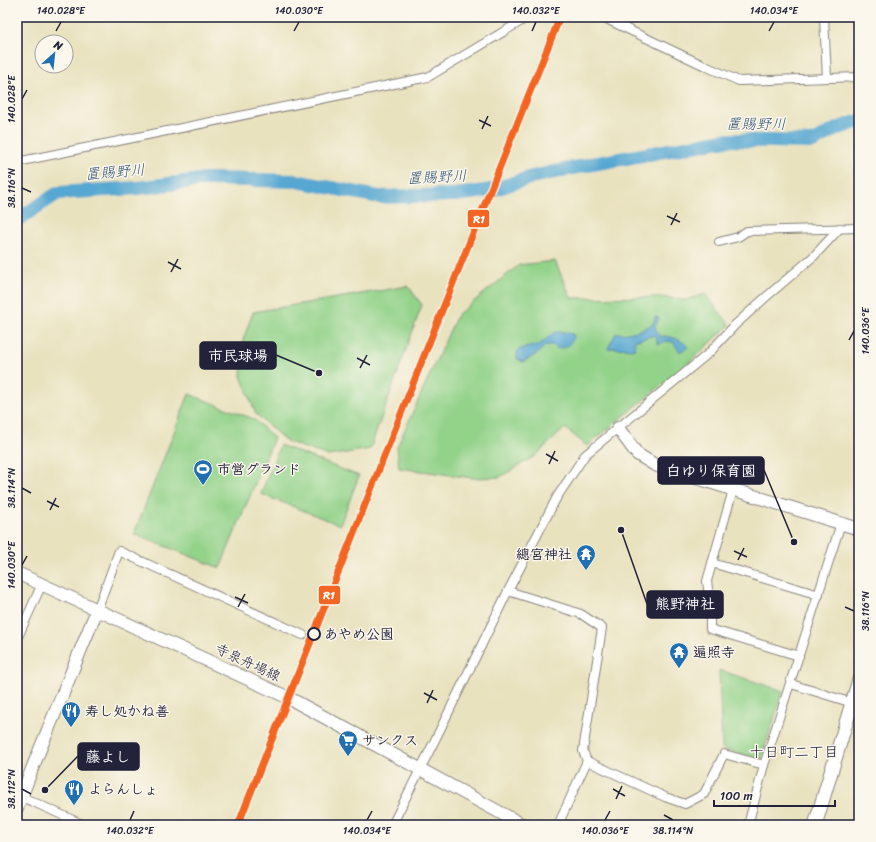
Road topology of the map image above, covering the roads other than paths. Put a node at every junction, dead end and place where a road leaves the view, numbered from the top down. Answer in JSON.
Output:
{"nodes":[{"id":1,"x":528,"y":17,"type":"edge"},
{"id":2,"x":602,"y":17,"type":"edge"},
{"id":3,"x":824,"y":17,"type":"edge"},
{"id":4,"x":859,"y":77,"type":"edge"},
{"id":5,"x":827,"y":78,"type":"junction"},
{"id":6,"x":17,"y":162,"type":"edge"},
{"id":7,"x":840,"y":228,"type":"junction"},
{"id":8,"x":859,"y":228,"type":"edge"},
{"id":9,"x":719,"y":242,"type":"dead end"},
{"id":10,"x":618,"y":428,"type":"junction"},
{"id":11,"x":733,"y":490,"type":"junction"},
{"id":12,"x":841,"y":523,"type":"junction"},
{"id":13,"x":859,"y":528,"type":"edge"},
{"id":14,"x":712,"y":563,"type":"junction"},
{"id":15,"x":17,"y":573,"type":"edge"},
{"id":16,"x":42,"y":584,"type":"junction"},
{"id":17,"x":508,"y":591,"type":"junction"},
{"id":18,"x":819,"y":595,"type":"junction"},
{"id":19,"x":97,"y":610,"type":"junction"},
{"id":20,"x":303,"y":635,"type":"dead end"},
{"id":21,"x":17,"y":640,"type":"edge"},
{"id":22,"x":799,"y":656,"type":"junction"},
{"id":23,"x":859,"y":680,"type":"edge"},
{"id":24,"x":791,"y":684,"type":"junction"},
{"id":25,"x":856,"y":704,"type":"edge"},
{"id":26,"x":587,"y":761,"type":"junction"},
{"id":27,"x":764,"y":765,"type":"junction"},
{"id":28,"x":420,"y":769,"type":"junction"},
{"id":29,"x":19,"y":796,"type":"edge"},
{"id":30,"x":17,"y":808,"type":"edge"},
{"id":31,"x":84,"y":825,"type":"edge"},
{"id":32,"x":392,"y":825,"type":"edge"},
{"id":33,"x":523,"y":825,"type":"edge"},
{"id":34,"x":558,"y":825,"type":"edge"},
{"id":35,"x":748,"y":825,"type":"edge"},
{"id":36,"x":815,"y":825,"type":"edge"}],
"edges":[{"from":1,"to":6,"type":"street"},
{"from":2,"to":5,"type":"street"},
{"from":3,"to":5,"type":"street"},
{"from":4,"to":5,"type":"street"},
{"from":7,"to":8,"type":"street"},
{"from":7,"to":9,"type":"street"},
{"from":7,"to":10,"type":"street"},
{"from":10,"to":11,"type":"main road"},
{"from":10,"to":17,"type":"street"},
{"from":11,"to":12,"type":"main road"},
{"from":11,"to":14,"type":"street"},
{"from":12,"to":13,"type":"main road"},
{"from":12,"to":18,"type":"street"},
{"from":14,"to":18,"type":"street"},
{"from":14,"to":22,"type":"street"},
{"from":15,"to":16,"type":"main road","name":"寺泉舟場線"},
{"from":16,"to":19,"type":"main road","name":"寺泉舟場線"},
{"from":16,"to":21,"type":"street"},
{"from":17,"to":26,"type":"street"},
{"from":17,"to":28,"type":"street"},
{"from":18,"to":22,"type":"street"},
{"from":19,"to":20,"type":"street"},
{"from":19,"to":28,"type":"main road","name":"寺泉舟場線"},
{"from":19,"to":29,"type":"main road"},
{"from":22,"to":24,"type":"street"},
{"from":23,"to":25,"type":"main road"},
{"from":24,"to":25,"type":"street"},
{"from":24,"to":27,"type":"street"},
{"from":25,"to":36,"type":"main road"},
{"from":26,"to":27,"type":"street"},
{"from":26,"to":34,"type":"street"},
{"from":27,"to":35,"type":"street"},
{"from":28,"to":32,"type":"street"},
{"from":28,"to":33,"type":"main road","name":"寺泉舟場線"},
{"from":29,"to":30,"type":"main road"},
{"from":29,"to":31,"type":"street"}]}
